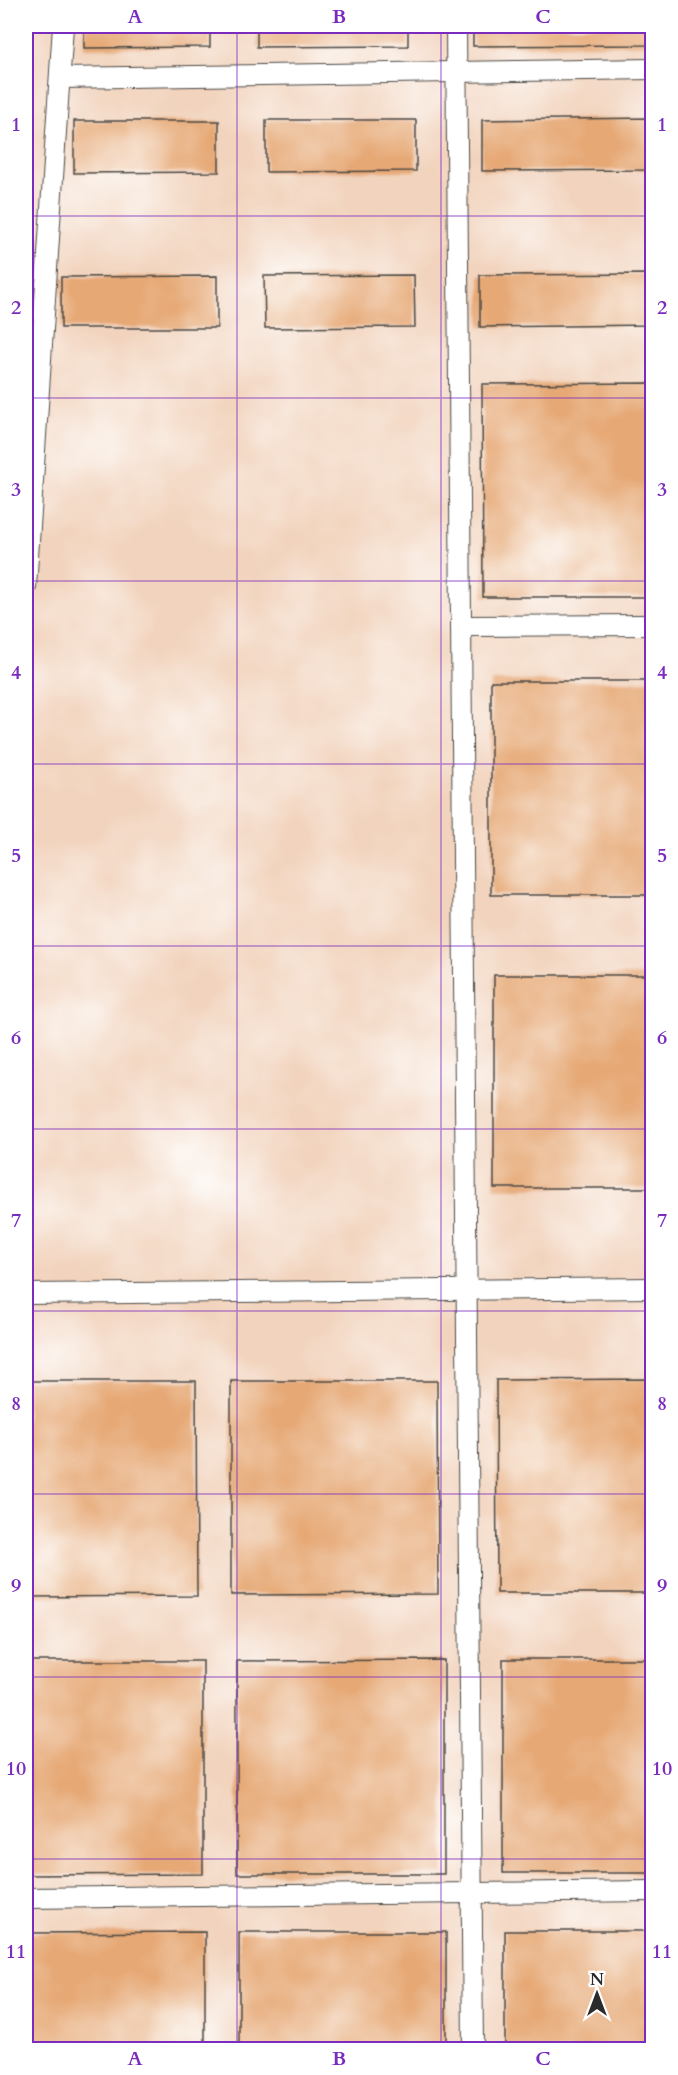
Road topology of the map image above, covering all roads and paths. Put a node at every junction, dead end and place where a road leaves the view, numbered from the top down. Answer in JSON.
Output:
{"nodes":[{"id":1,"x":63,"y":26,"type":"edge"},
{"id":2,"x":456,"y":26,"type":"edge"},
{"id":3,"x":652,"y":69,"type":"edge"},
{"id":4,"x":456,"y":72,"type":"junction"},
{"id":5,"x":60,"y":78,"type":"junction"},
{"id":6,"x":26,"y":587,"type":"edge"},
{"id":7,"x":652,"y":625,"type":"edge"},
{"id":8,"x":461,"y":626,"type":"junction"},
{"id":9,"x":652,"y":1288,"type":"edge"},
{"id":10,"x":467,"y":1290,"type":"junction"},
{"id":11,"x":26,"y":1294,"type":"edge"},
{"id":12,"x":652,"y":1891,"type":"edge"},
{"id":13,"x":472,"y":1893,"type":"junction"},
{"id":14,"x":26,"y":1898,"type":"edge"},
{"id":15,"x":473,"y":2049,"type":"edge"}],
"edges":[{"from":1,"to":5,"type":"lane"},
{"from":2,"to":4,"type":"lane"},
{"from":3,"to":4,"type":"lane"},
{"from":4,"to":5,"type":"lane"},
{"from":4,"to":8,"type":"lane"},
{"from":5,"to":6,"type":"lane"},
{"from":7,"to":8,"type":"lane"},
{"from":8,"to":10,"type":"lane"},
{"from":9,"to":10,"type":"lane"},
{"from":10,"to":11,"type":"lane"},
{"from":10,"to":13,"type":"lane"},
{"from":12,"to":13,"type":"lane"},
{"from":13,"to":14,"type":"lane"},
{"from":13,"to":15,"type":"lane"}]}
